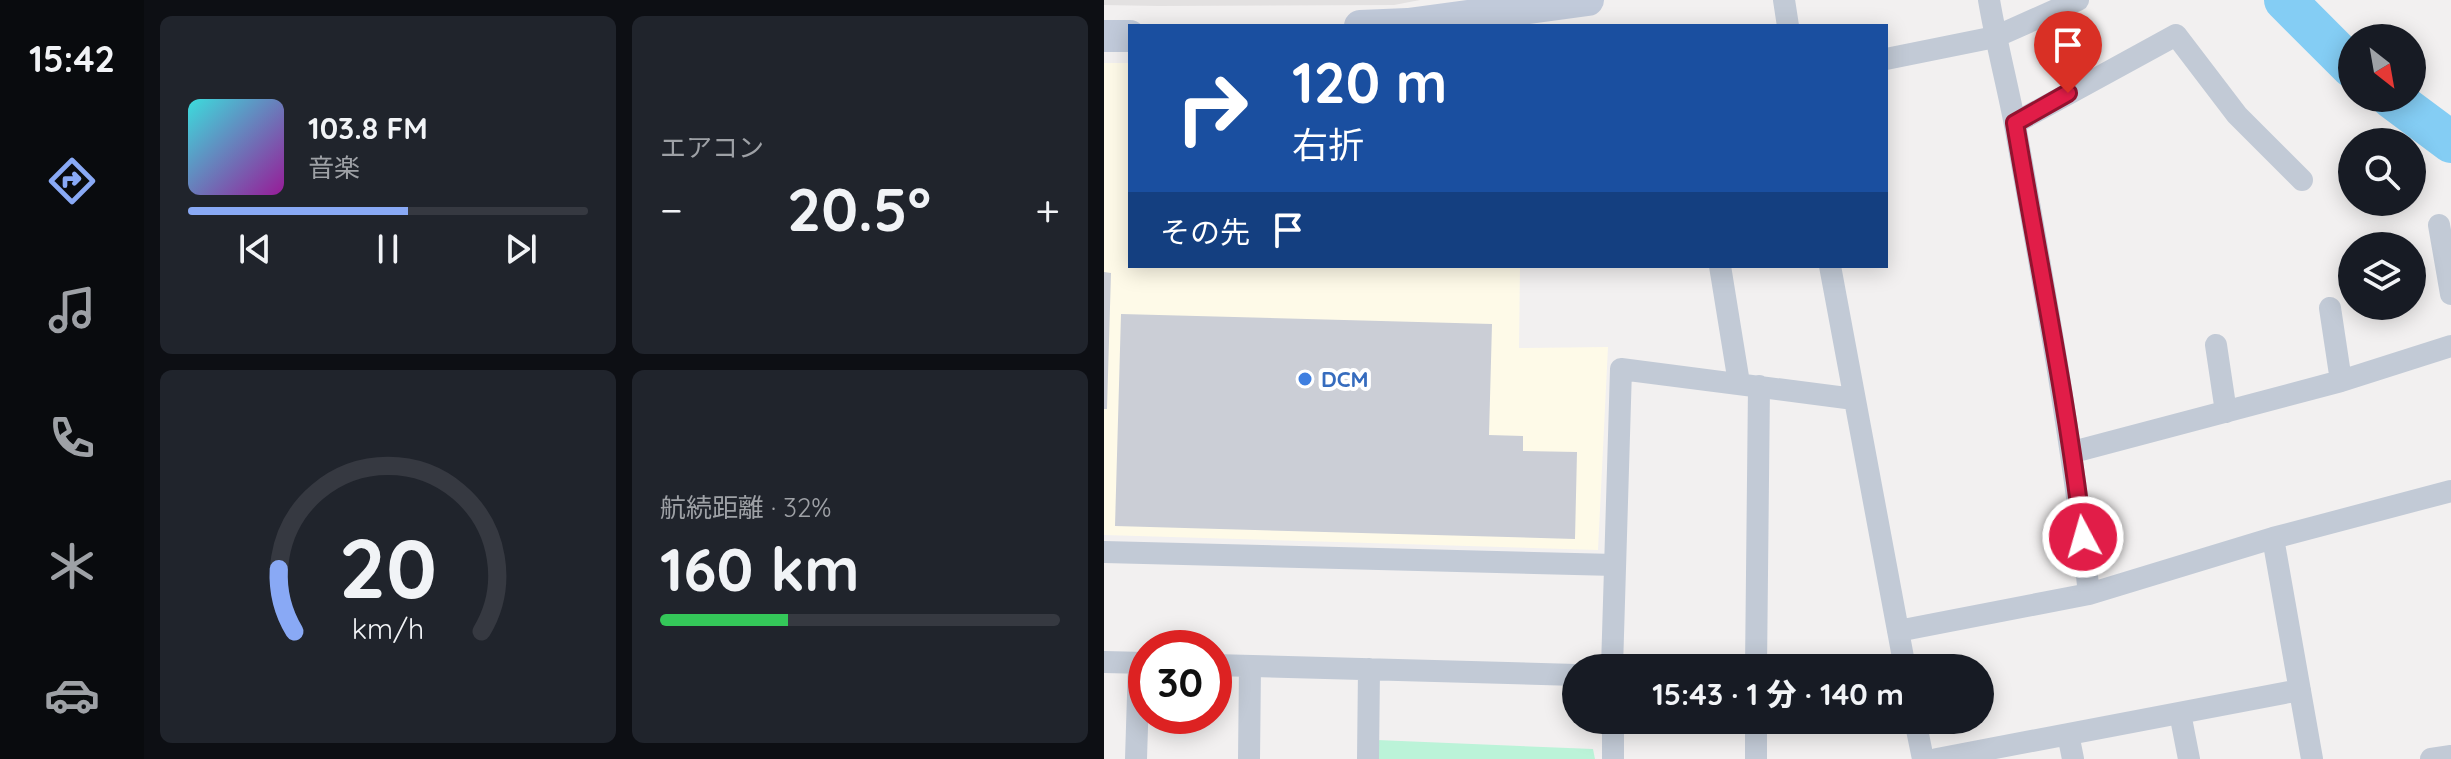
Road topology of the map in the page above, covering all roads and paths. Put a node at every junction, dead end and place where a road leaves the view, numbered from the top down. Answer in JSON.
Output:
{"nodes":[{"id":1,"x":1588,"y":0,"type":"edge"},
{"id":2,"x":1784,"y":0,"type":"edge"},
{"id":3,"x":1989,"y":0,"type":"edge"},
{"id":4,"x":2078,"y":0,"type":"edge"},
{"id":5,"x":1408,"y":24,"type":"edge"},
{"id":6,"x":1788,"y":24,"type":"edge"},
{"id":7,"x":1104,"y":36,"type":"edge"},
{"id":8,"x":1128,"y":36,"type":"edge"},
{"id":9,"x":1995,"y":37,"type":"junction"},
{"id":10,"x":1888,"y":59,"type":"edge"},
{"id":11,"x":2015,"y":123,"type":"junction"},
{"id":12,"x":2302,"y":180,"type":"dead end"},
{"id":13,"x":2439,"y":225,"type":"dead end"},
{"id":14,"x":1720,"y":268,"type":"edge"},
{"id":15,"x":1830,"y":268,"type":"edge"},
{"id":16,"x":2451,"y":294,"type":"edge"},
{"id":17,"x":2330,"y":308,"type":"dead end"},
{"id":18,"x":2216,"y":345,"type":"dead end"},
{"id":19,"x":2451,"y":346,"type":"edge"},
{"id":20,"x":2341,"y":381,"type":"junction"},
{"id":21,"x":1749,"y":384,"type":"junction"},
{"id":22,"x":1854,"y":399,"type":"junction"},
{"id":23,"x":2226,"y":412,"type":"junction"},
{"id":24,"x":2073,"y":452,"type":"junction"},
{"id":25,"x":2451,"y":491,"type":"edge"},
{"id":26,"x":2273,"y":538,"type":"junction"},
{"id":27,"x":1104,"y":552,"type":"edge"},
{"id":28,"x":1615,"y":565,"type":"junction"},
{"id":29,"x":2089,"y":594,"type":"junction"},
{"id":30,"x":1898,"y":631,"type":"junction"},
{"id":31,"x":1612,"y":654,"type":"edge"},
{"id":32,"x":1756,"y":654,"type":"edge"},
{"id":33,"x":1902,"y":654,"type":"edge"},
{"id":34,"x":1104,"y":662,"type":"edge"},
{"id":35,"x":1128,"y":663,"type":"edge"},
{"id":36,"x":1232,"y":666,"type":"edge"},
{"id":37,"x":1250,"y":666,"type":"junction"},
{"id":38,"x":1369,"y":669,"type":"junction"},
{"id":39,"x":1562,"y":675,"type":"edge"},
{"id":40,"x":2300,"y":690,"type":"junction"},
{"id":41,"x":2180,"y":713,"type":"junction"},
{"id":42,"x":1138,"y":734,"type":"edge"},
{"id":43,"x":1613,"y":734,"type":"edge"},
{"id":44,"x":1756,"y":734,"type":"edge"},
{"id":45,"x":1918,"y":734,"type":"edge"},
{"id":46,"x":2068,"y":734,"type":"junction"},
{"id":47,"x":1136,"y":759,"type":"edge"},
{"id":48,"x":1249,"y":759,"type":"edge"},
{"id":49,"x":1368,"y":759,"type":"edge"},
{"id":50,"x":1613,"y":759,"type":"edge"},
{"id":51,"x":1756,"y":759,"type":"edge"},
{"id":52,"x":1923,"y":759,"type":"edge"},
{"id":53,"x":1937,"y":759,"type":"edge"},
{"id":54,"x":2073,"y":759,"type":"edge"},
{"id":55,"x":2189,"y":759,"type":"edge"},
{"id":56,"x":2312,"y":759,"type":"edge"}],
"edges":[{"from":1,"to":5,"type":"street"},
{"from":2,"to":6,"type":"street"},
{"from":3,"to":9,"type":"street"},
{"from":4,"to":9,"type":"street"},
{"from":7,"to":8,"type":"street"},
{"from":9,"to":10,"type":"street"},
{"from":9,"to":11,"type":"street"},
{"from":11,"to":12,"type":"street"},
{"from":11,"to":24,"type":"street"},
{"from":13,"to":16,"type":"street"},
{"from":14,"to":21,"type":"street"},
{"from":15,"to":22,"type":"street"},
{"from":17,"to":20,"type":"street"},
{"from":18,"to":23,"type":"street"},
{"from":19,"to":20,"type":"street"},
{"from":20,"to":23,"type":"street"},
{"from":21,"to":22,"type":"street"},
{"from":21,"to":28,"type":"street"},
{"from":21,"to":32,"type":"street"},
{"from":22,"to":30,"type":"street"},
{"from":23,"to":24,"type":"street"},
{"from":24,"to":29,"type":"street"},
{"from":25,"to":26,"type":"street"},
{"from":26,"to":29,"type":"street"},
{"from":26,"to":40,"type":"street"},
{"from":27,"to":28,"type":"street"},
{"from":28,"to":31,"type":"street"},
{"from":29,"to":30,"type":"street"},
{"from":30,"to":33,"type":"street"},
{"from":34,"to":35,"type":"street"},
{"from":36,"to":37,"type":"street"},
{"from":37,"to":38,"type":"street"},
{"from":37,"to":48,"type":"street"},
{"from":38,"to":39,"type":"street"},
{"from":38,"to":49,"type":"street"},
{"from":40,"to":41,"type":"street"},
{"from":40,"to":56,"type":"street"},
{"from":41,"to":46,"type":"street"},
{"from":41,"to":55,"type":"street"},
{"from":42,"to":47,"type":"street"},
{"from":43,"to":50,"type":"street"},
{"from":44,"to":51,"type":"street"},
{"from":45,"to":52,"type":"street"},
{"from":46,"to":53,"type":"street"},
{"from":46,"to":54,"type":"street"}]}
